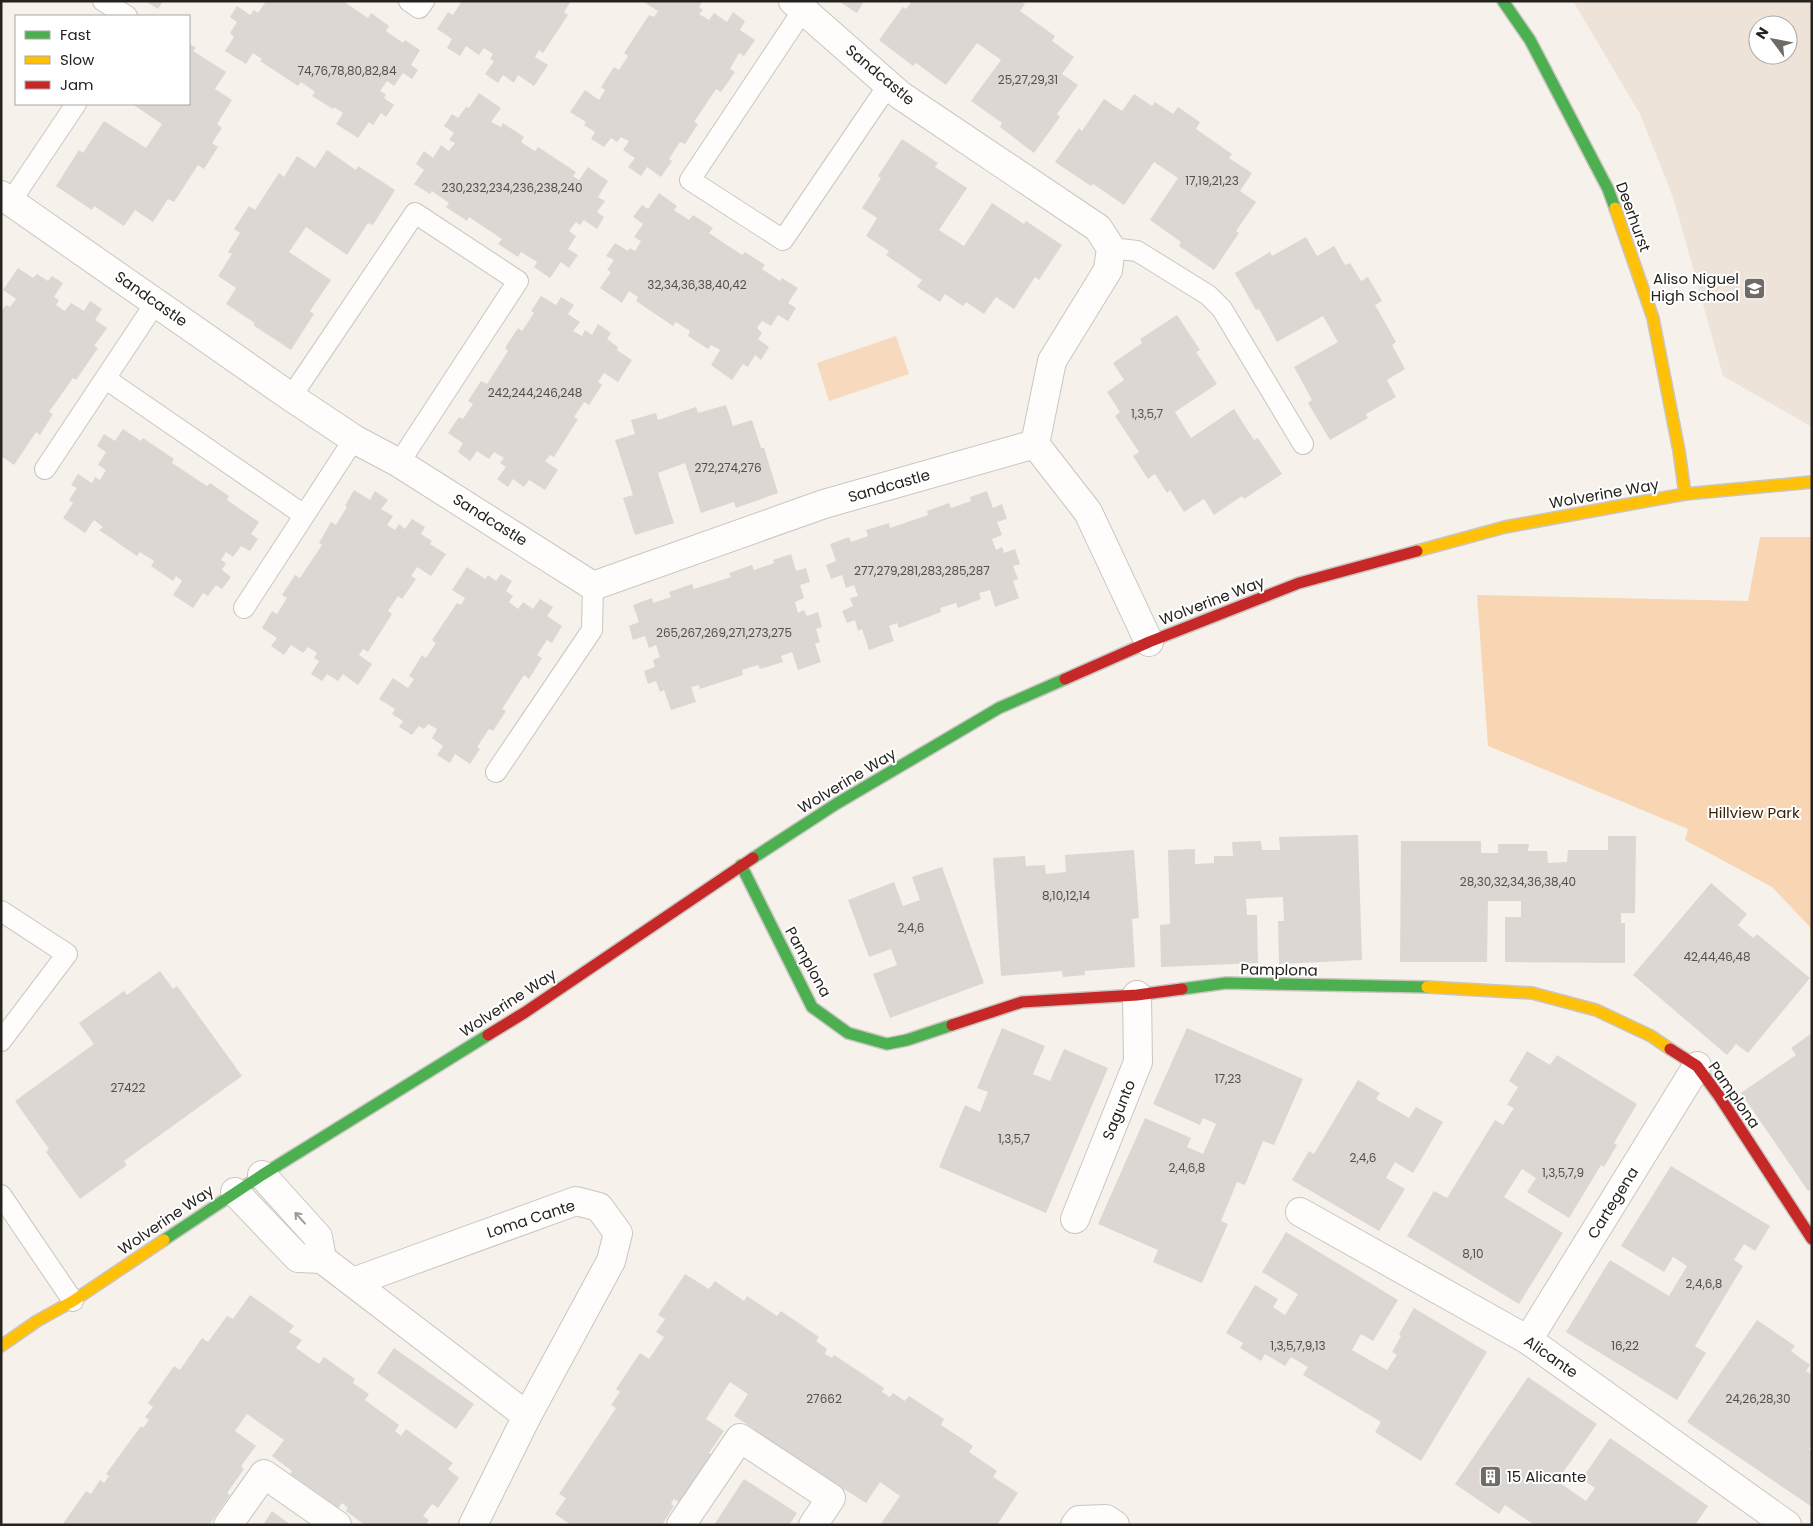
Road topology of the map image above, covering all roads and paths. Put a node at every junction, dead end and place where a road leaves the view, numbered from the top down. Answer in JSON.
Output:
{"nodes":[{"id":1,"x":103,"y":1,"type":"edge"},
{"id":2,"x":409,"y":1,"type":"edge"},
{"id":3,"x":424,"y":1,"type":"edge"},
{"id":4,"x":1503,"y":1,"type":"edge"},
{"id":5,"x":798,"y":6,"type":"edge"},
{"id":6,"x":125,"y":15,"type":"edge"},
{"id":7,"x":889,"y":84,"type":"junction"},
{"id":8,"x":75,"y":105,"type":"edge"},
{"id":9,"x":6,"y":198,"type":"edge"},
{"id":10,"x":1111,"y":248,"type":"junction"},
{"id":11,"x":156,"y":302,"type":"junction"},
{"id":12,"x":106,"y":379,"type":"junction"},
{"id":13,"x":292,"y":397,"type":"junction"},
{"id":14,"x":354,"y":438,"type":"junction"},
{"id":15,"x":1035,"y":444,"type":"junction"},
{"id":16,"x":1304,"y":444,"type":"dead end"},
{"id":17,"x":399,"y":463,"type":"junction"},
{"id":18,"x":46,"y":469,"type":"dead end"},
{"id":19,"x":1812,"y":482,"type":"edge"},
{"id":20,"x":1685,"y":494,"type":"junction"},
{"id":21,"x":304,"y":515,"type":"junction"},
{"id":22,"x":594,"y":586,"type":"junction"},
{"id":23,"x":244,"y":608,"type":"dead end"},
{"id":24,"x":1149,"y":642,"type":"junction"},
{"id":25,"x":496,"y":772,"type":"dead end"},
{"id":26,"x":740,"y":865,"type":"junction"},
{"id":27,"x":1,"y":911,"type":"edge"},
{"id":28,"x":1137,"y":995,"type":"junction"},
{"id":29,"x":1,"y":1041,"type":"edge"},
{"id":30,"x":1697,"y":1066,"type":"junction"},
{"id":31,"x":262,"y":1175,"type":"junction"},
{"id":32,"x":235,"y":1192,"type":"junction"},
{"id":33,"x":1,"y":1195,"type":"edge"},
{"id":34,"x":1300,"y":1212,"type":"dead end"},
{"id":35,"x":1074,"y":1219,"type":"dead end"},
{"id":36,"x":1812,"y":1238,"type":"edge"},
{"id":37,"x":322,"y":1259,"type":"junction"},
{"id":38,"x":353,"y":1282,"type":"junction"},
{"id":39,"x":73,"y":1301,"type":"junction"},
{"id":40,"x":1528,"y":1340,"type":"junction"},
{"id":41,"x":1,"y":1346,"type":"edge"},
{"id":42,"x":527,"y":1416,"type":"junction"},
{"id":43,"x":228,"y":1525,"type":"edge"},
{"id":44,"x":337,"y":1525,"type":"edge"},
{"id":45,"x":473,"y":1525,"type":"edge"},
{"id":46,"x":680,"y":1525,"type":"edge"},
{"id":47,"x":814,"y":1525,"type":"edge"},
{"id":48,"x":1075,"y":1525,"type":"edge"},
{"id":49,"x":1115,"y":1525,"type":"edge"},
{"id":50,"x":1787,"y":1525,"type":"edge"}],
"edges":[{"from":1,"to":6,"type":"lane"},
{"from":2,"to":3,"type":"lane"},
{"from":4,"to":20,"type":"street","name":"Deerhurst"},
{"from":5,"to":7,"type":"street","name":"Sandcastle"},
{"from":5,"to":7,"type":"lane"},
{"from":7,"to":10,"type":"street","name":"Sandcastle"},
{"from":8,"to":9,"type":"lane"},
{"from":9,"to":11,"type":"street","name":"Sandcastle"},
{"from":10,"to":15,"type":"street"},
{"from":10,"to":16,"type":"lane"},
{"from":11,"to":12,"type":"lane"},
{"from":11,"to":13,"type":"street","name":"Sandcastle"},
{"from":12,"to":18,"type":"lane"},
{"from":12,"to":21,"type":"lane"},
{"from":13,"to":14,"type":"street","name":"Sandcastle"},
{"from":13,"to":17,"type":"lane"},
{"from":14,"to":17,"type":"street","name":"Sandcastle"},
{"from":14,"to":21,"type":"lane"},
{"from":15,"to":22,"type":"street","name":"Sandcastle"},
{"from":15,"to":24,"type":"street"},
{"from":17,"to":22,"type":"street","name":"Sandcastle"},
{"from":19,"to":20,"type":"street","name":"Wolverine Way"},
{"from":20,"to":24,"type":"street","name":"Wolverine Way"},
{"from":21,"to":23,"type":"lane"},
{"from":22,"to":25,"type":"lane"},
{"from":24,"to":26,"type":"street","name":"Wolverine Way"},
{"from":26,"to":28,"type":"street","name":"Pamplona"},
{"from":26,"to":31,"type":"street","name":"Wolverine Way"},
{"from":27,"to":29,"type":"lane"},
{"from":28,"to":30,"type":"street","name":"Pamplona"},
{"from":28,"to":35,"type":"street","name":"Sagunto"},
{"from":30,"to":36,"type":"street","name":"Pamplona"},
{"from":30,"to":40,"type":"street","name":"Cartegena"},
{"from":31,"to":32,"type":"street","name":"Wolverine Way"},
{"from":37,"to":31,"type":"street","one_way":true},
{"from":32,"to":37,"type":"street"},
{"from":32,"to":39,"type":"street","name":"Wolverine Way"},
{"from":33,"to":39,"type":"lane"},
{"from":34,"to":40,"type":"street","name":"Alicante"},
{"from":37,"to":38,"type":"street"},
{"from":38,"to":42,"type":"street"},
{"from":38,"to":42,"type":"street","name":"Loma Cante"},
{"from":39,"to":41,"type":"street","name":"Wolverine Way"},
{"from":40,"to":50,"type":"street","name":"Alicante"},
{"from":42,"to":45,"type":"street","name":"Loma Cante"},
{"from":43,"to":44,"type":"street"},
{"from":46,"to":47,"type":"street"},
{"from":48,"to":49,"type":"street"}]}
